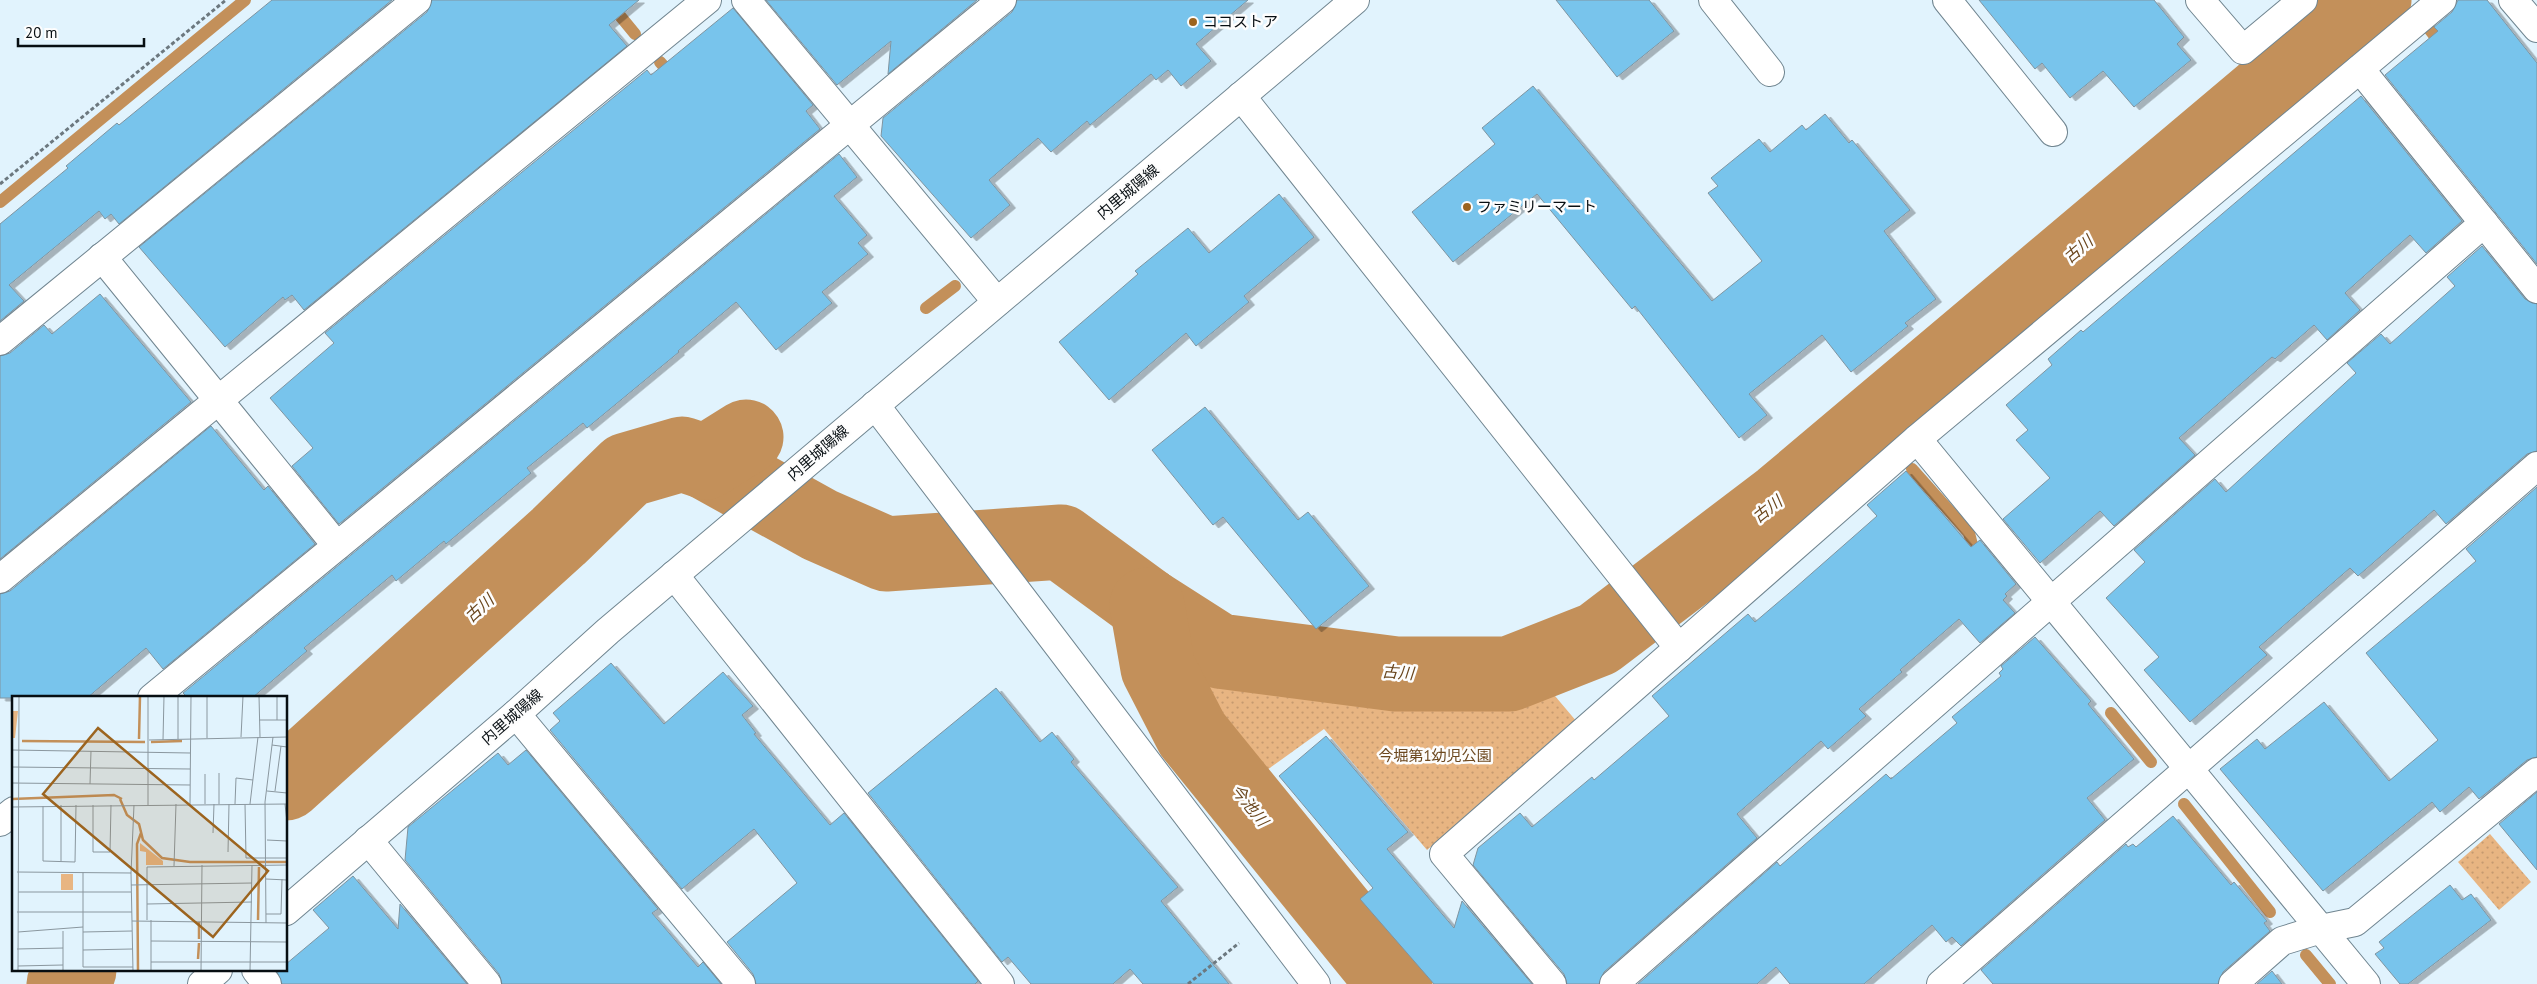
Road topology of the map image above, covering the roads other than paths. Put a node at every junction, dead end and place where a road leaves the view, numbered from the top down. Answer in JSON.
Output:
{"nodes":[{"id":1,"x":417,"y":0,"type":"edge"},
{"id":2,"x":707,"y":0,"type":"edge"},
{"id":3,"x":746,"y":0,"type":"edge"},
{"id":4,"x":1002,"y":0,"type":"edge"},
{"id":5,"x":1355,"y":0,"type":"edge"},
{"id":6,"x":1713,"y":0,"type":"edge"},
{"id":7,"x":1947,"y":0,"type":"edge"},
{"id":8,"x":2200,"y":0,"type":"edge"},
{"id":9,"x":2304,"y":0,"type":"edge"},
{"id":10,"x":2442,"y":0,"type":"edge"},
{"id":11,"x":2514,"y":0,"type":"edge"},
{"id":12,"x":2537,"y":28,"type":"edge"},
{"id":13,"x":2360,"y":69,"type":"junction"},
{"id":14,"x":1770,"y":72,"type":"dead end"},
{"id":15,"x":1241,"y":96,"type":"junction"},
{"id":16,"x":850,"y":125,"type":"junction"},
{"id":17,"x":2053,"y":132,"type":"dead end"},
{"id":18,"x":2484,"y":223,"type":"junction"},
{"id":19,"x":102,"y":258,"type":"junction"},
{"id":20,"x":2537,"y":289,"type":"edge"},
{"id":21,"x":997,"y":302,"type":"junction"},
{"id":22,"x":0,"y":341,"type":"edge"},
{"id":23,"x":219,"y":400,"type":"junction"},
{"id":24,"x":875,"y":405,"type":"junction"},
{"id":25,"x":1917,"y":439,"type":"junction"},
{"id":26,"x":2537,"y":466,"type":"edge"},
{"id":27,"x":337,"y":546,"type":"junction"},
{"id":28,"x":674,"y":575,"type":"junction"},
{"id":29,"x":0,"y":579,"type":"edge"},
{"id":30,"x":2052,"y":602,"type":"junction"},
{"id":31,"x":1678,"y":648,"type":"junction"},
{"id":32,"x":154,"y":696,"type":"edge"},
{"id":33,"x":516,"y":714,"type":"junction"},
{"id":34,"x":2189,"y":769,"type":"junction"},
{"id":35,"x":2537,"y":772,"type":"edge"},
{"id":36,"x":12,"y":813,"type":"edge"},
{"id":37,"x":0,"y":822,"type":"edge"},
{"id":38,"x":368,"y":840,"type":"junction"},
{"id":39,"x":288,"y":909,"type":"edge"},
{"id":40,"x":2321,"y":928,"type":"junction"},
{"id":41,"x":216,"y":972,"type":"edge"},
{"id":42,"x":258,"y":972,"type":"edge"},
{"id":43,"x":202,"y":984,"type":"edge"},
{"id":44,"x":267,"y":984,"type":"edge"},
{"id":45,"x":487,"y":984,"type":"edge"},
{"id":46,"x":741,"y":984,"type":"edge"},
{"id":47,"x":1000,"y":984,"type":"edge"},
{"id":48,"x":1316,"y":984,"type":"edge"},
{"id":49,"x":1552,"y":984,"type":"edge"},
{"id":50,"x":1614,"y":984,"type":"edge"},
{"id":51,"x":1941,"y":984,"type":"edge"},
{"id":52,"x":2233,"y":984,"type":"edge"},
{"id":53,"x":2366,"y":984,"type":"edge"}],
"edges":[{"from":1,"to":19,"type":"street"},
{"from":2,"to":23,"type":"street"},
{"from":3,"to":16,"type":"street"},
{"from":4,"to":16,"type":"street"},
{"from":5,"to":15,"type":"street","name":"内里城陽線"},
{"from":6,"to":14,"type":"street"},
{"from":7,"to":17,"type":"street"},
{"from":8,"to":9,"type":"street"},
{"from":10,"to":13,"type":"street"},
{"from":11,"to":12,"type":"street"},
{"from":13,"to":18,"type":"street"},
{"from":13,"to":25,"type":"street"},
{"from":15,"to":21,"type":"street","name":"内里城陽線"},
{"from":15,"to":31,"type":"street"},
{"from":16,"to":21,"type":"street"},
{"from":16,"to":27,"type":"street"},
{"from":18,"to":20,"type":"street"},
{"from":18,"to":30,"type":"street"},
{"from":19,"to":22,"type":"street"},
{"from":19,"to":23,"type":"street"},
{"from":21,"to":24,"type":"street","name":"内里城陽線"},
{"from":23,"to":27,"type":"street"},
{"from":23,"to":29,"type":"street"},
{"from":24,"to":28,"type":"street","name":"内里城陽線"},
{"from":24,"to":48,"type":"street"},
{"from":25,"to":30,"type":"street"},
{"from":25,"to":31,"type":"street"},
{"from":26,"to":34,"type":"street"},
{"from":27,"to":32,"type":"street"},
{"from":28,"to":33,"type":"street","name":"内里城陽線"},
{"from":28,"to":47,"type":"street"},
{"from":30,"to":34,"type":"street"},
{"from":30,"to":50,"type":"street"},
{"from":31,"to":49,"type":"street"},
{"from":33,"to":38,"type":"street","name":"内里城陽線"},
{"from":33,"to":46,"type":"street"},
{"from":34,"to":40,"type":"street"},
{"from":34,"to":51,"type":"street"},
{"from":35,"to":40,"type":"street"},
{"from":36,"to":37,"type":"street"},
{"from":38,"to":39,"type":"street","name":"内里城陽線"},
{"from":38,"to":45,"type":"street"},
{"from":40,"to":52,"type":"street"},
{"from":40,"to":53,"type":"street"},
{"from":41,"to":43,"type":"street"},
{"from":42,"to":44,"type":"street"}]}
